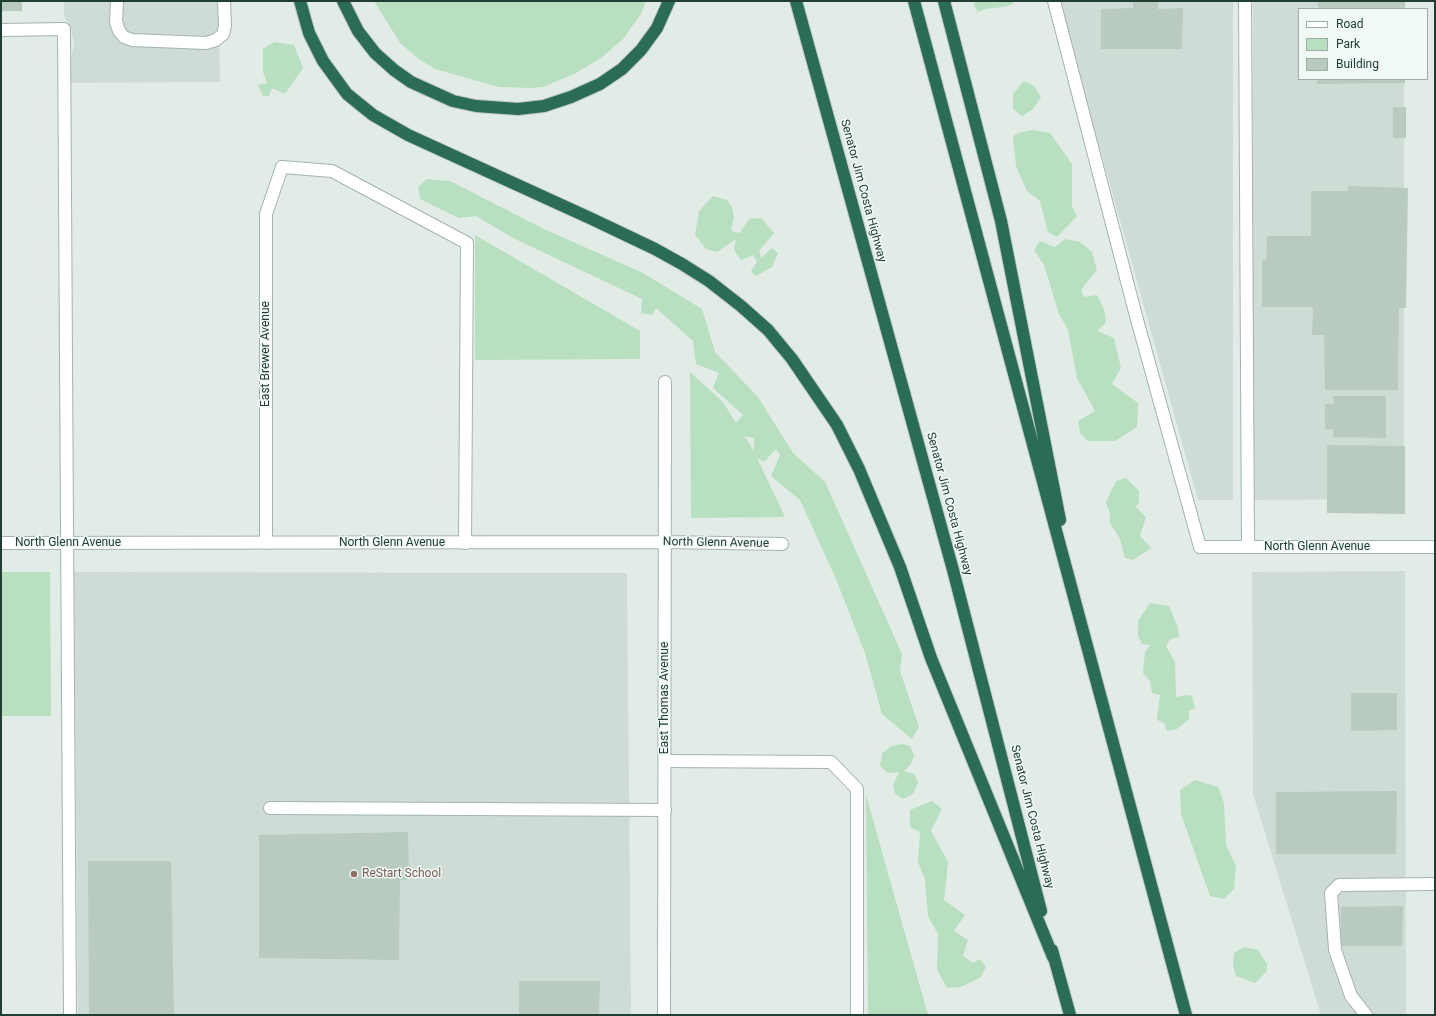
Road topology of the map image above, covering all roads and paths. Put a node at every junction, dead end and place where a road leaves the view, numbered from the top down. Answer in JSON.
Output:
{"nodes":[{"id":1,"x":117,"y":1,"type":"edge"},
{"id":2,"x":224,"y":1,"type":"edge"},
{"id":3,"x":300,"y":1,"type":"edge"},
{"id":4,"x":344,"y":1,"type":"edge"},
{"id":5,"x":669,"y":1,"type":"edge"},
{"id":6,"x":796,"y":1,"type":"edge"},
{"id":7,"x":914,"y":1,"type":"edge"},
{"id":8,"x":944,"y":1,"type":"edge"},
{"id":9,"x":1054,"y":1,"type":"edge"},
{"id":10,"x":1245,"y":1,"type":"edge"},
{"id":11,"x":1,"y":30,"type":"edge"},
{"id":12,"x":665,"y":382,"type":"dead end"},
{"id":13,"x":665,"y":542,"type":"junction"},
{"id":14,"x":1,"y":543,"type":"edge"},
{"id":15,"x":67,"y":543,"type":"junction"},
{"id":16,"x":266,"y":543,"type":"junction"},
{"id":17,"x":465,"y":543,"type":"junction"},
{"id":18,"x":782,"y":544,"type":"dead end"},
{"id":19,"x":1248,"y":547,"type":"junction"},
{"id":20,"x":1435,"y":547,"type":"edge"},
{"id":21,"x":1082,"y":631,"type":"junction"},
{"id":22,"x":664,"y":761,"type":"junction"},
{"id":23,"x":270,"y":808,"type":"dead end"},
{"id":24,"x":664,"y":810,"type":"junction"},
{"id":25,"x":1435,"y":884,"type":"edge"},
{"id":26,"x":1053,"y":957,"type":"junction"},
{"id":27,"x":70,"y":1015,"type":"edge"},
{"id":28,"x":664,"y":1015,"type":"edge"},
{"id":29,"x":857,"y":1015,"type":"edge"},
{"id":30,"x":1070,"y":1015,"type":"edge"},
{"id":31,"x":1186,"y":1015,"type":"edge"},
{"id":32,"x":1366,"y":1015,"type":"edge"}],
"edges":[{"from":1,"to":2,"type":"street"},
{"from":3,"to":26,"type":"highway"},
{"from":4,"to":5,"type":"highway"},
{"from":6,"to":26,"type":"highway","name":"Senator Jim Costa Highway"},
{"from":7,"to":21,"type":"highway"},
{"from":8,"to":21,"type":"highway"},
{"from":9,"to":19,"type":"street","name":"North Glenn Avenue"},
{"from":10,"to":19,"type":"street"},
{"from":11,"to":15,"type":"street"},
{"from":12,"to":13,"type":"street","name":"East Thomas Avenue"},
{"from":13,"to":17,"type":"street","name":"North Glenn Avenue"},
{"from":13,"to":18,"type":"street","name":"North Glenn Avenue"},
{"from":13,"to":22,"type":"street","name":"East Thomas Avenue"},
{"from":14,"to":15,"type":"street","name":"North Glenn Avenue"},
{"from":15,"to":16,"type":"street","name":"North Glenn Avenue"},
{"from":15,"to":27,"type":"street"},
{"from":16,"to":17,"type":"street","name":"North Glenn Avenue"},
{"from":16,"to":17,"type":"street","name":"East Brewer Avenue"},
{"from":19,"to":20,"type":"street","name":"North Glenn Avenue"},
{"from":21,"to":31,"type":"highway"},
{"from":22,"to":24,"type":"street","name":"East Thomas Avenue"},
{"from":22,"to":29,"type":"street"},
{"from":23,"to":24,"type":"street"},
{"from":24,"to":28,"type":"street","name":"East Thomas Avenue"},
{"from":25,"to":32,"type":"street"},
{"from":26,"to":30,"type":"highway","name":"Senator Jim Costa Highway"}]}
